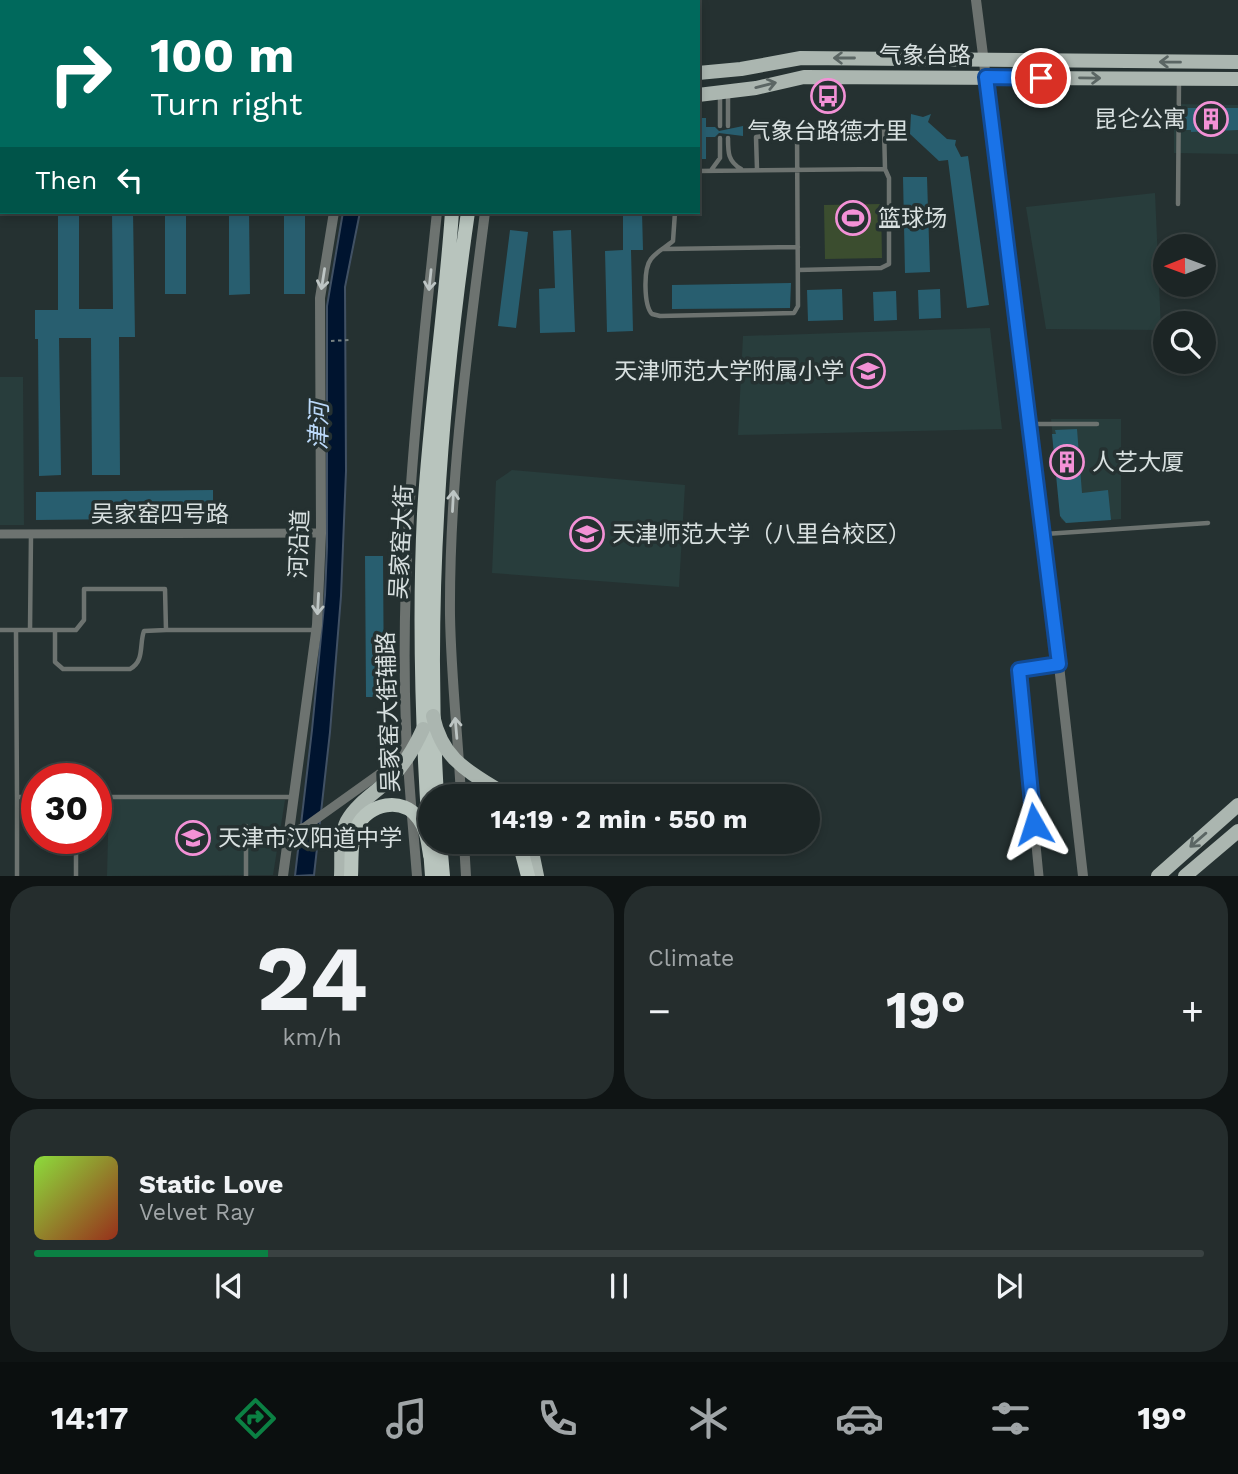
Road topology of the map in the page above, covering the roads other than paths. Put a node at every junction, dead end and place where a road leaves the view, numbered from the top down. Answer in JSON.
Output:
{"nodes":[{"id":1,"x":976,"y":0,"type":"edge"},
{"id":2,"x":984,"y":60,"type":"junction"},
{"id":3,"x":1238,"y":62,"type":"edge"},
{"id":4,"x":700,"y":73,"type":"edge"},
{"id":5,"x":986,"y":77,"type":"junction"},
{"id":6,"x":1179,"y":79,"type":"junction"},
{"id":7,"x":1238,"y":79,"type":"edge"},
{"id":8,"x":724,"y":93,"type":"junction"},
{"id":9,"x":700,"y":95,"type":"edge"},
{"id":10,"x":720,"y":126,"type":"dead end"},
{"id":11,"x":728,"y":126,"type":"dead end"},
{"id":12,"x":784,"y":129,"type":"dead end"},
{"id":13,"x":797,"y":129,"type":"junction"},
{"id":14,"x":764,"y":136,"type":"dead end"},
{"id":15,"x":720,"y":138,"type":"dead end"},
{"id":16,"x":728,"y":138,"type":"dead end"},
{"id":17,"x":797,"y":169,"type":"junction"},
{"id":18,"x":885,"y":169,"type":"junction"},
{"id":19,"x":742,"y":170,"type":"junction"},
{"id":20,"x":757,"y":170,"type":"junction"},
{"id":21,"x":700,"y":171,"type":"edge"},
{"id":22,"x":708,"y":171,"type":"junction"},
{"id":23,"x":1178,"y":204,"type":"dead end"},
{"id":24,"x":334,"y":214,"type":"edge"},
{"id":25,"x":437,"y":214,"type":"edge"},
{"id":26,"x":452,"y":214,"type":"edge"},
{"id":27,"x":462,"y":214,"type":"edge"},
{"id":28,"x":468,"y":214,"type":"edge"},
{"id":29,"x":485,"y":214,"type":"edge"},
{"id":30,"x":675,"y":214,"type":"edge"},
{"id":31,"x":464,"y":238,"type":"junction"},
{"id":32,"x":798,"y":247,"type":"junction"},
{"id":33,"x":663,"y":249,"type":"junction"},
{"id":34,"x":798,"y":270,"type":"junction"},
{"id":35,"x":448,"y":316,"type":"junction"},
{"id":36,"x":1031,"y":424,"type":"junction"},
{"id":37,"x":1097,"y":424,"type":"dead end"},
{"id":38,"x":1208,"y":523,"type":"dead end"},
{"id":39,"x":321,"y":533,"type":"junction"},
{"id":40,"x":0,"y":534,"type":"edge"},
{"id":41,"x":31,"y":534,"type":"junction"},
{"id":42,"x":1044,"y":534,"type":"junction"},
{"id":43,"x":0,"y":630,"type":"edge"},
{"id":44,"x":16,"y":630,"type":"junction"},
{"id":45,"x":30,"y":630,"type":"junction"},
{"id":46,"x":55,"y":630,"type":"junction"},
{"id":47,"x":316,"y":630,"type":"junction"},
{"id":48,"x":166,"y":631,"type":"junction"},
{"id":49,"x":1059,"y":664,"type":"junction"},
{"id":50,"x":433,"y":716,"type":"junction"},
{"id":51,"x":406,"y":727,"type":"junction"},
{"id":52,"x":423,"y":729,"type":"junction"},
{"id":53,"x":430,"y":784,"type":"edge"},
{"id":54,"x":437,"y":784,"type":"edge"},
{"id":55,"x":460,"y":784,"type":"edge"},
{"id":56,"x":489,"y":784,"type":"edge"},
{"id":57,"x":17,"y":797,"type":"junction"},
{"id":58,"x":21,"y":797,"type":"edge"},
{"id":59,"x":112,"y":797,"type":"edge"},
{"id":60,"x":293,"y":797,"type":"junction"},
{"id":61,"x":1238,"y":805,"type":"edge"},
{"id":62,"x":418,"y":818,"type":"edge"},
{"id":63,"x":246,"y":826,"type":"dead end"},
{"id":64,"x":1238,"y":831,"type":"edge"},
{"id":65,"x":288,"y":834,"type":"junction"},
{"id":66,"x":76,"y":854,"type":"edge"},
{"id":67,"x":437,"y":854,"type":"edge"},
{"id":68,"x":439,"y":854,"type":"edge"},
{"id":69,"x":465,"y":854,"type":"edge"},
{"id":70,"x":522,"y":854,"type":"edge"},
{"id":71,"x":532,"y":854,"type":"edge"},
{"id":72,"x":17,"y":876,"type":"edge"},
{"id":73,"x":76,"y":876,"type":"edge"},
{"id":74,"x":246,"y":876,"type":"edge"},
{"id":75,"x":283,"y":876,"type":"edge"},
{"id":76,"x":341,"y":876,"type":"edge"},
{"id":77,"x":351,"y":876,"type":"edge"},
{"id":78,"x":417,"y":876,"type":"edge"},
{"id":79,"x":432,"y":876,"type":"edge"},
{"id":80,"x":443,"y":876,"type":"edge"},
{"id":81,"x":466,"y":876,"type":"edge"},
{"id":82,"x":528,"y":876,"type":"edge"},
{"id":83,"x":537,"y":876,"type":"edge"},
{"id":84,"x":1039,"y":876,"type":"edge"},
{"id":85,"x":1083,"y":876,"type":"edge"},
{"id":86,"x":1158,"y":876,"type":"edge"},
{"id":87,"x":1185,"y":876,"type":"edge"}],
"edges":[{"from":1,"to":2,"type":"street"},
{"from":3,"to":2,"type":"main road","name":"气象台路","one_way":true},
{"from":2,"to":4,"type":"main road","name":"气象台路","one_way":true},
{"from":2,"to":5,"type":"street"},
{"from":5,"to":6,"type":"main road","name":"气象台路","one_way":true},
{"from":8,"to":5,"type":"main road","name":"气象台路","one_way":true},
{"from":5,"to":36,"type":"street"},
{"from":6,"to":7,"type":"main road","name":"气象台路"},
{"from":6,"to":23,"type":"lane"},
{"from":8,"to":9,"type":"main road","name":"气象台路"},
{"from":8,"to":10,"type":"lane"},
{"from":8,"to":11,"type":"lane"},
{"from":12,"to":13,"type":"lane"},
{"from":13,"to":17,"type":"lane"},
{"from":13,"to":18,"type":"lane"},
{"from":14,"to":20,"type":"lane"},
{"from":15,"to":22,"type":"lane"},
{"from":16,"to":19,"type":"lane"},
{"from":17,"to":18,"type":"lane"},
{"from":17,"to":20,"type":"lane"},
{"from":17,"to":32,"type":"lane"},
{"from":18,"to":34,"type":"lane"},
{"from":19,"to":20,"type":"lane"},
{"from":19,"to":22,"type":"lane"},
{"from":21,"to":22,"type":"lane"},
{"from":24,"to":39,"type":"street","name":"河沿道","one_way":true},
{"from":25,"to":51,"type":"street","name":"吴家窑大街辅路","one_way":true},
{"from":26,"to":35,"type":"highway","name":"吴家窑大街"},
{"from":27,"to":31,"type":"highway"},
{"from":28,"to":31,"type":"highway","name":"吴家窑大街"},
{"from":55,"to":29,"type":"street","one_way":true},
{"from":30,"to":33,"type":"lane"},
{"from":31,"to":35,"type":"highway","name":"吴家窑大街"},
{"from":32,"to":33,"type":"lane"},
{"from":32,"to":34,"type":"lane"},
{"from":33,"to":34,"type":"lane"},
{"from":35,"to":50,"type":"highway","name":"吴家窑大街"},
{"from":35,"to":52,"type":"highway","name":"吴家窑大街"},
{"from":36,"to":37,"type":"lane"},
{"from":36,"to":42,"type":"street"},
{"from":38,"to":42,"type":"lane"},
{"from":39,"to":41,"type":"street","name":"吴家窑四号路"},
{"from":39,"to":47,"type":"street","name":"河沿道","one_way":true},
{"from":40,"to":41,"type":"street","name":"吴家窑四号路"},
{"from":41,"to":45,"type":"lane"},
{"from":42,"to":49,"type":"street"},
{"from":43,"to":44,"type":"lane"},
{"from":44,"to":45,"type":"lane"},
{"from":44,"to":57,"type":"lane"},
{"from":45,"to":46,"type":"lane"},
{"from":46,"to":48,"type":"lane"},
{"from":46,"to":48,"type":"lane"},
{"from":47,"to":48,"type":"lane"},
{"from":47,"to":60,"type":"street","name":"河沿道"},
{"from":49,"to":84,"type":"street"},
{"from":49,"to":85,"type":"street"},
{"from":50,"to":54,"type":"highway","name":"吴家窑大街","bridge":true},
{"from":50,"to":56,"type":"main road","bridge":true},
{"from":51,"to":65,"type":"street"},
{"from":51,"to":78,"type":"street","name":"吴家窑大街辅路"},
{"from":52,"to":53,"type":"highway","name":"吴家窑大街","bridge":true},
{"from":52,"to":76,"type":"main road","bridge":true},
{"from":57,"to":58,"type":"lane"},
{"from":57,"to":72,"type":"lane"},
{"from":59,"to":60,"type":"lane"},
{"from":60,"to":65,"type":"street","name":"河沿道"},
{"from":61,"to":86,"type":"main road","one_way":true},
{"from":62,"to":77,"type":"highway","bridge":true},
{"from":63,"to":74,"type":"lane"},
{"from":64,"to":87,"type":"main road"},
{"from":65,"to":75,"type":"street","name":"河沿道"},
{"from":66,"to":73,"type":"lane"},
{"from":67,"to":79,"type":"highway","name":"吴家窑大街"},
{"from":68,"to":80,"type":"highway","name":"吴家窑大街"},
{"from":69,"to":81,"type":"street"},
{"from":70,"to":82,"type":"highway"},
{"from":71,"to":83,"type":"main road"}]}
